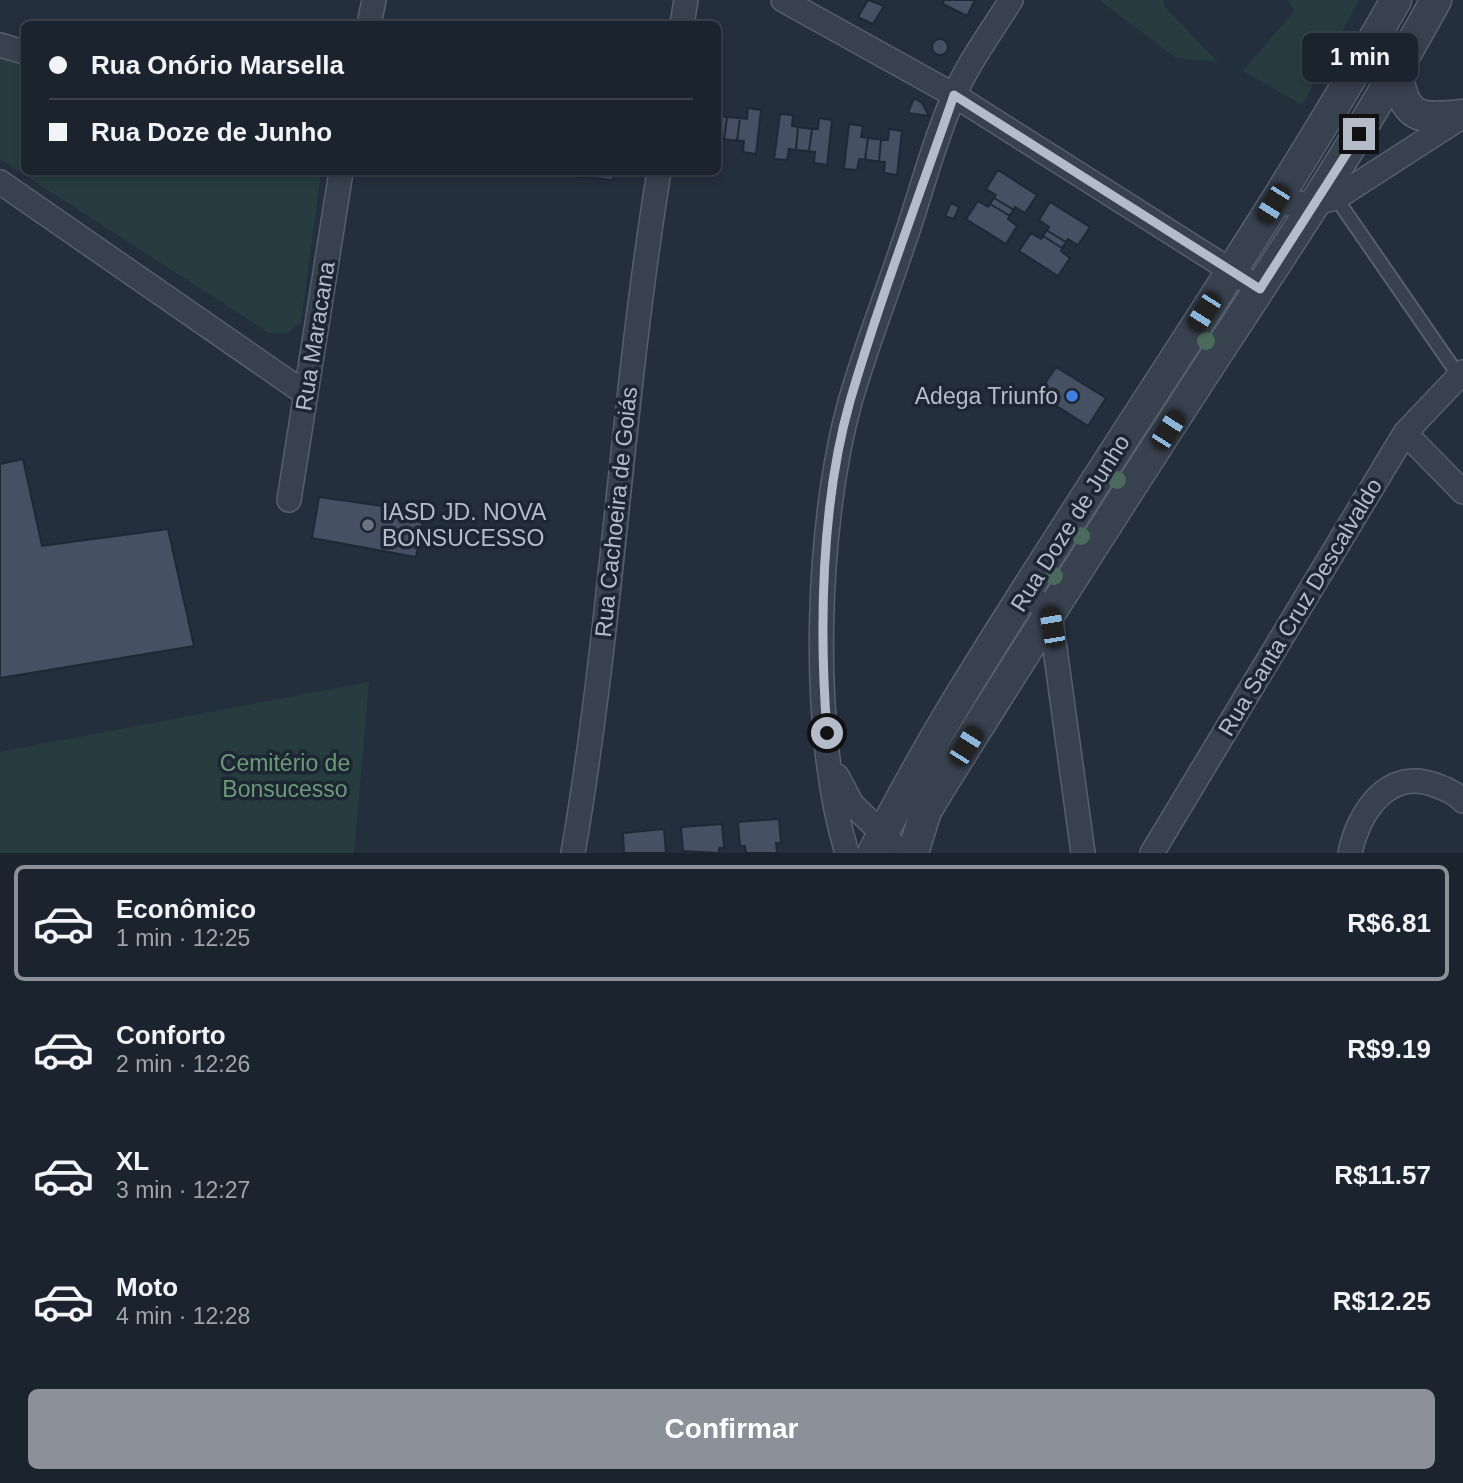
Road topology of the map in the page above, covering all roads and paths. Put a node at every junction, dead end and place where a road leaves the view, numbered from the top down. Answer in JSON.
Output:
{"nodes":[{"id":1,"x":374,"y":0,"type":"edge"},
{"id":2,"x":686,"y":0,"type":"edge"},
{"id":3,"x":783,"y":0,"type":"edge"},
{"id":4,"x":1011,"y":0,"type":"edge"},
{"id":5,"x":1396,"y":0,"type":"edge"},
{"id":6,"x":1436,"y":0,"type":"edge"},
{"id":7,"x":370,"y":21,"type":"edge"},
{"id":8,"x":682,"y":21,"type":"edge"},
{"id":9,"x":0,"y":45,"type":"edge"},
{"id":10,"x":21,"y":51,"type":"edge"},
{"id":11,"x":1397,"y":72,"type":"junction"},
{"id":12,"x":954,"y":95,"type":"junction"},
{"id":13,"x":1463,"y":116,"type":"edge"},
{"id":14,"x":341,"y":175,"type":"edge"},
{"id":15,"x":659,"y":175,"type":"edge"},
{"id":16,"x":0,"y":182,"type":"edge"},
{"id":17,"x":1326,"y":200,"type":"junction"},
{"id":18,"x":1273,"y":204,"type":"junction"},
{"id":19,"x":1230,"y":270,"type":"junction"},
{"id":20,"x":1260,"y":289,"type":"junction"},
{"id":21,"x":1461,"y":374,"type":"edge"},
{"id":22,"x":306,"y":394,"type":"junction"},
{"id":23,"x":1405,"y":433,"type":"junction"},
{"id":24,"x":1463,"y":492,"type":"edge"},
{"id":25,"x":289,"y":500,"type":"dead end"},
{"id":26,"x":1025,"y":592,"type":"junction"},
{"id":27,"x":1050,"y":612,"type":"junction"},
{"id":28,"x":828,"y":761,"type":"junction"},
{"id":29,"x":1463,"y":801,"type":"edge"},
{"id":30,"x":886,"y":847,"type":"edge"},
{"id":31,"x":573,"y":853,"type":"edge"},
{"id":32,"x":847,"y":853,"type":"edge"},
{"id":33,"x":913,"y":853,"type":"edge"},
{"id":34,"x":1083,"y":853,"type":"edge"},
{"id":35,"x":1152,"y":853,"type":"edge"},
{"id":36,"x":1350,"y":853,"type":"edge"}],
"edges":[{"from":1,"to":7,"type":"street"},
{"from":2,"to":8,"type":"street"},
{"from":3,"to":12,"type":"street"},
{"from":4,"to":12,"type":"street"},
{"from":5,"to":18,"type":"street","name":"Rua Doze de Junho"},
{"from":6,"to":11,"type":"street","name":"Rua Doze de Junho"},
{"from":9,"to":10,"type":"street"},
{"from":11,"to":13,"type":"street"},
{"from":11,"to":17,"type":"street","name":"Rua Doze de Junho"},
{"from":12,"to":19,"type":"street"},
{"from":12,"to":28,"type":"street"},
{"from":13,"to":17,"type":"street"},
{"from":14,"to":22,"type":"street","name":"Rua Maracana"},
{"from":15,"to":31,"type":"street","name":"Rua Cachoeira de Goiás"},
{"from":16,"to":22,"type":"street"},
{"from":17,"to":18,"type":"street"},
{"from":17,"to":20,"type":"street","name":"Rua Doze de Junho"},
{"from":17,"to":21,"type":"lane"},
{"from":18,"to":19,"type":"street","name":"Rua Doze de Junho"},
{"from":19,"to":20,"type":"street"},
{"from":19,"to":26,"type":"street","name":"Rua Doze de Junho"},
{"from":20,"to":27,"type":"street","name":"Rua Doze de Junho"},
{"from":21,"to":23,"type":"street","name":"Rua Santa Cruz Descalvaldo"},
{"from":22,"to":25,"type":"street","name":"Rua Maracana"},
{"from":23,"to":24,"type":"street"},
{"from":23,"to":35,"type":"street","name":"Rua Santa Cruz Descalvaldo"},
{"from":26,"to":27,"type":"street"},
{"from":26,"to":30,"type":"street","name":"Rua Doze de Junho"},
{"from":27,"to":33,"type":"street","name":"Rua Doze de Junho"},
{"from":27,"to":34,"type":"street"},
{"from":28,"to":30,"type":"street"},
{"from":28,"to":32,"type":"street"},
{"from":29,"to":36,"type":"street"}]}
